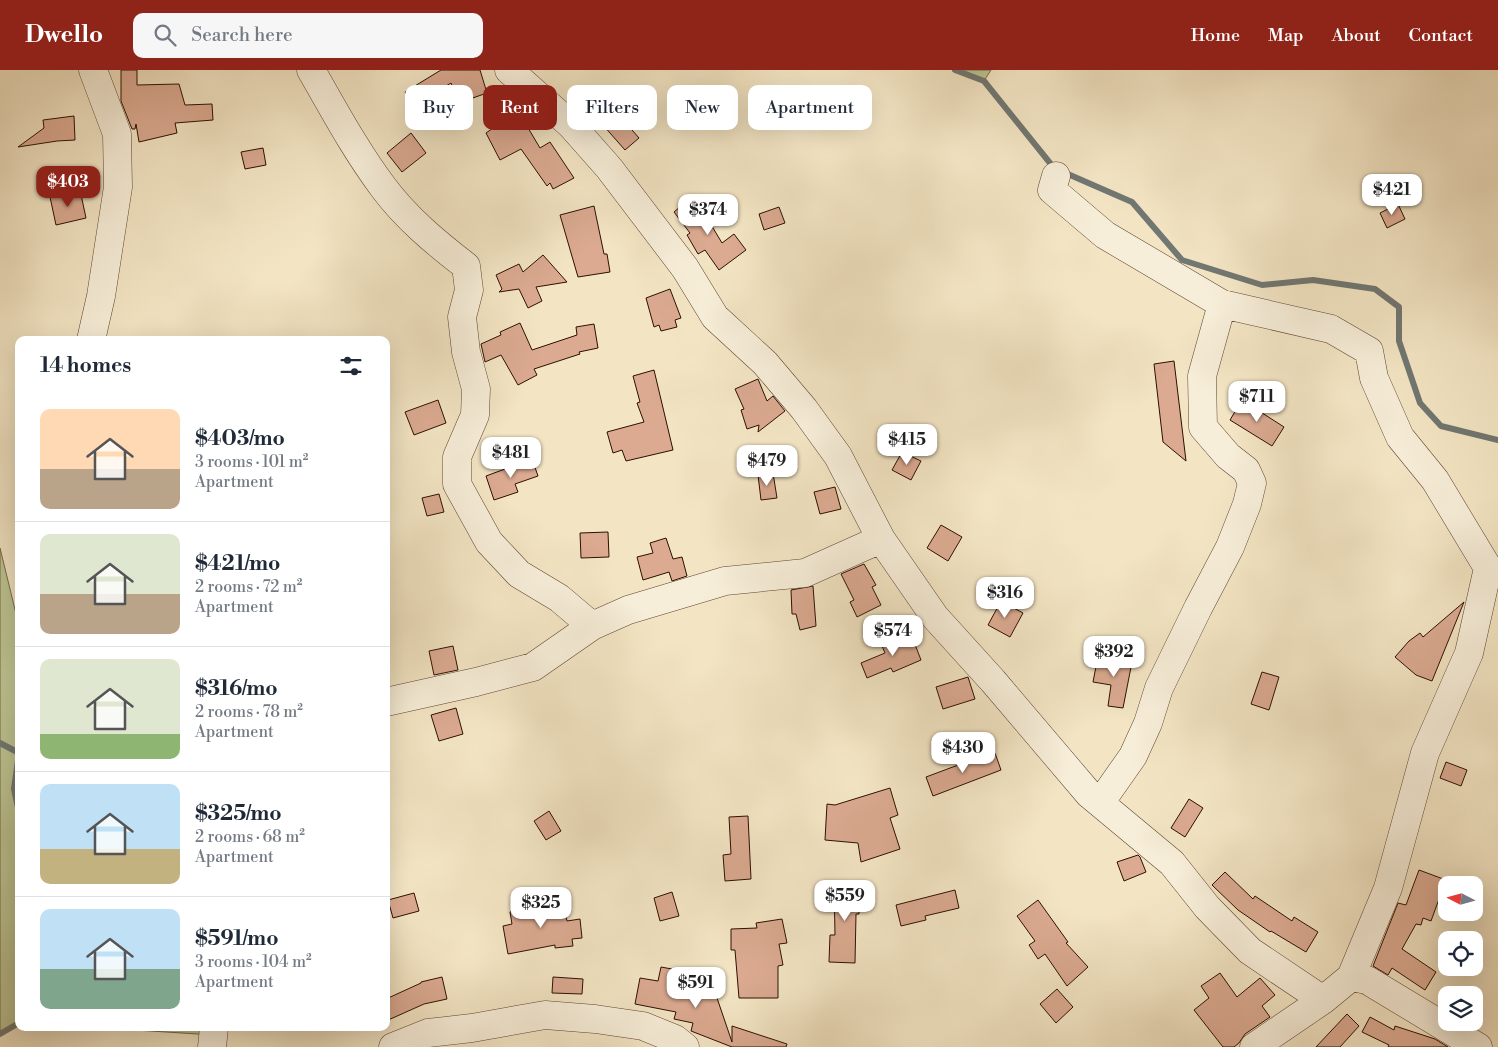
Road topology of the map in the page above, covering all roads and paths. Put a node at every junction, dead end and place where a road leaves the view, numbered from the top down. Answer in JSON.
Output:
{"nodes":[{"id":1,"x":93,"y":70,"type":"edge"},
{"id":2,"x":311,"y":70,"type":"edge"},
{"id":3,"x":509,"y":70,"type":"edge"},
{"id":4,"x":1056,"y":176,"type":"dead end"},
{"id":5,"x":1222,"y":304,"type":"junction"},
{"id":6,"x":92,"y":336,"type":"edge"},
{"id":7,"x":881,"y":539,"type":"junction"},
{"id":8,"x":592,"y":626,"type":"junction"},
{"id":9,"x":390,"y":701,"type":"edge"},
{"id":10,"x":1100,"y":803,"type":"junction"},
{"id":11,"x":1351,"y":977,"type":"junction"},
{"id":12,"x":1324,"y":1000,"type":"junction"},
{"id":13,"x":214,"y":1031,"type":"edge"},
{"id":14,"x":212,"y":1047,"type":"edge"},
{"id":15,"x":393,"y":1047,"type":"edge"},
{"id":16,"x":685,"y":1047,"type":"edge"},
{"id":17,"x":1254,"y":1047,"type":"edge"},
{"id":18,"x":1478,"y":1047,"type":"edge"}],
"edges":[{"from":1,"to":6,"type":"street"},
{"from":2,"to":8,"type":"street"},
{"from":3,"to":7,"type":"street"},
{"from":4,"to":5,"type":"street"},
{"from":5,"to":10,"type":"street"},
{"from":5,"to":11,"type":"street"},
{"from":7,"to":8,"type":"street"},
{"from":7,"to":10,"type":"street"},
{"from":8,"to":9,"type":"street"},
{"from":10,"to":12,"type":"street"},
{"from":11,"to":12,"type":"street"},
{"from":11,"to":18,"type":"street"},
{"from":12,"to":17,"type":"street"},
{"from":13,"to":14,"type":"street"},
{"from":15,"to":16,"type":"street"}]}
